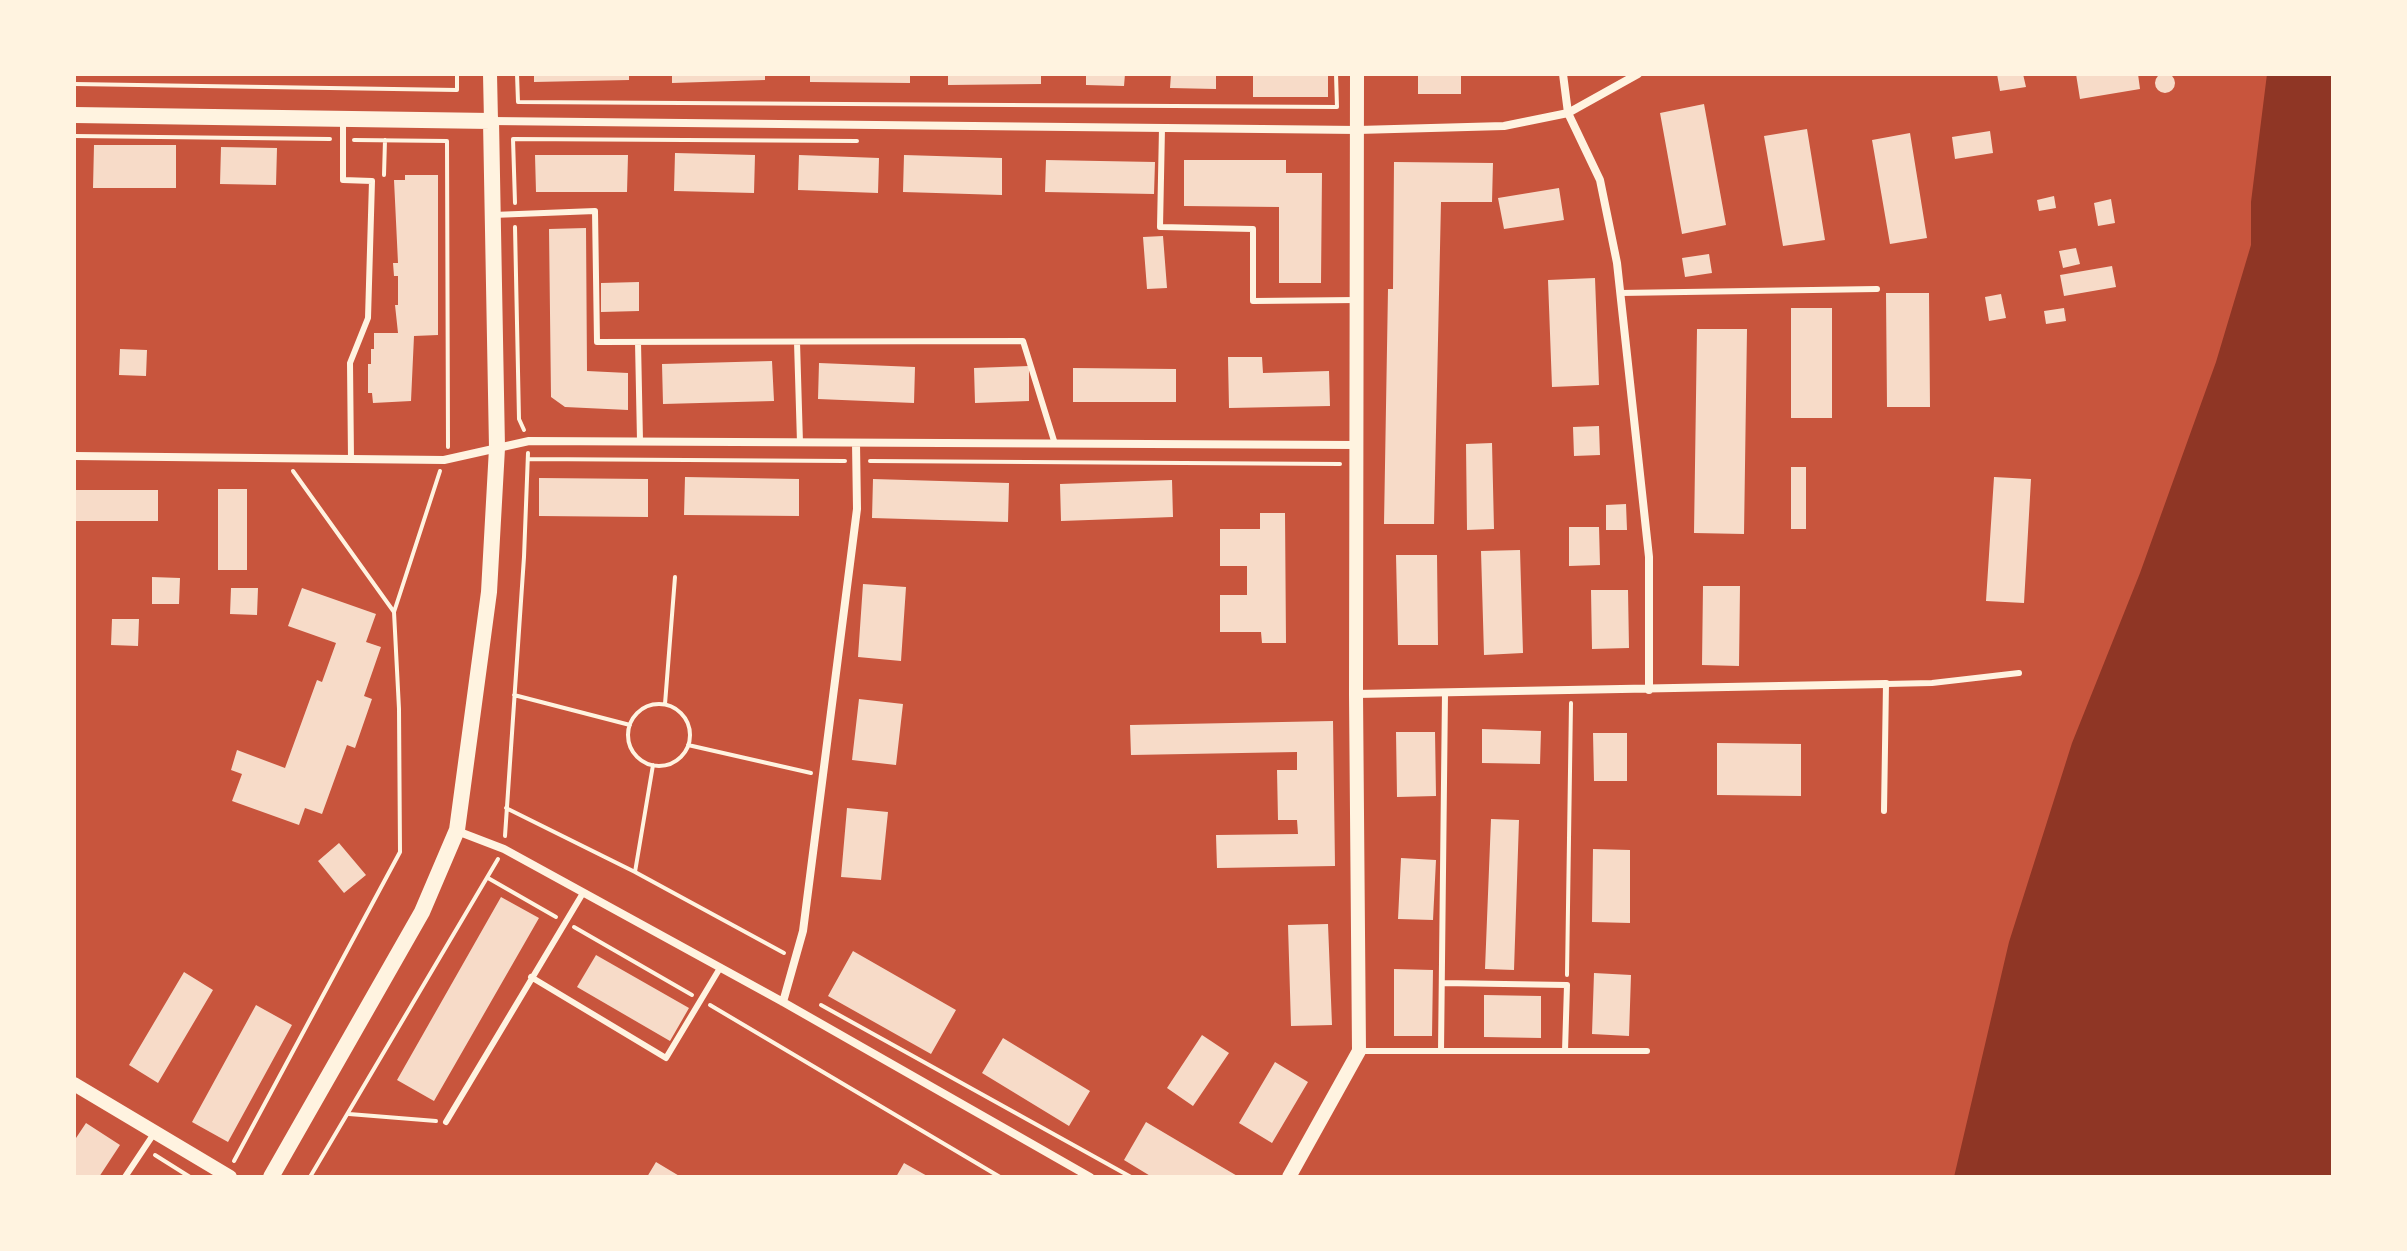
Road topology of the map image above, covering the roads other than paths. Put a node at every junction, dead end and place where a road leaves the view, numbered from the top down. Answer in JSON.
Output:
{"nodes":[{"id":1,"x":490,"y":74,"type":"edge"},
{"id":2,"x":1357,"y":74,"type":"edge"},
{"id":3,"x":1563,"y":74,"type":"edge"},
{"id":4,"x":1638,"y":74,"type":"edge"},
{"id":5,"x":1568,"y":113,"type":"junction"},
{"id":6,"x":74,"y":115,"type":"edge"},
{"id":7,"x":343,"y":118,"type":"junction"},
{"id":8,"x":491,"y":121,"type":"junction"},
{"id":9,"x":1162,"y":128,"type":"junction"},
{"id":10,"x":1358,"y":130,"type":"junction"},
{"id":11,"x":493,"y":215,"type":"junction"},
{"id":12,"x":1877,"y":289,"type":"dead end"},
{"id":13,"x":1620,"y":293,"type":"junction"},
{"id":14,"x":1357,"y":300,"type":"junction"},
{"id":15,"x":638,"y":342,"type":"junction"},
{"id":16,"x":797,"y":342,"type":"junction"},
{"id":17,"x":640,"y":441,"type":"junction"},
{"id":18,"x":800,"y":443,"type":"junction"},
{"id":19,"x":856,"y":443,"type":"junction"},
{"id":20,"x":1055,"y":444,"type":"junction"},
{"id":21,"x":1356,"y":445,"type":"junction"},
{"id":22,"x":497,"y":448,"type":"junction"},
{"id":23,"x":74,"y":456,"type":"edge"},
{"id":24,"x":351,"y":459,"type":"junction"},
{"id":25,"x":2019,"y":673,"type":"dead end"},
{"id":26,"x":1886,"y":684,"type":"junction"},
{"id":27,"x":1649,"y":690,"type":"junction"},
{"id":28,"x":1445,"y":693,"type":"junction"},
{"id":29,"x":1356,"y":694,"type":"junction"},
{"id":30,"x":1884,"y":811,"type":"dead end"},
{"id":31,"x":457,"y":830,"type":"junction"},
{"id":32,"x":583,"y":893,"type":"junction"},
{"id":33,"x":720,"y":968,"type":"junction"},
{"id":34,"x":531,"y":977,"type":"junction"},
{"id":35,"x":1442,"y":983,"type":"junction"},
{"id":36,"x":783,"y":1002,"type":"junction"},
{"id":37,"x":1359,"y":1051,"type":"junction"},
{"id":38,"x":1441,"y":1051,"type":"junction"},
{"id":39,"x":1565,"y":1051,"type":"junction"},
{"id":40,"x":1647,"y":1051,"type":"dead end"},
{"id":41,"x":74,"y":1084,"type":"edge"},
{"id":42,"x":446,"y":1122,"type":"road end"},
{"id":43,"x":155,"y":1132,"type":"junction"},
{"id":44,"x":228,"y":1176,"type":"edge"},
{"id":45,"x":125,"y":1177,"type":"edge"},
{"id":46,"x":271,"y":1177,"type":"edge"},
{"id":47,"x":1090,"y":1177,"type":"edge"},
{"id":48,"x":1289,"y":1177,"type":"edge"}],
"edges":[{"from":1,"to":8,"type":"street"},
{"from":2,"to":10,"type":"street"},
{"from":3,"to":5,"type":"street"},
{"from":4,"to":5,"type":"street"},
{"from":5,"to":10,"type":"street"},
{"from":5,"to":13,"type":"street"},
{"from":6,"to":7,"type":"main road"},
{"from":7,"to":8,"type":"main road"},
{"from":7,"to":24,"type":"lane"},
{"from":8,"to":9,"type":"street"},
{"from":8,"to":11,"type":"main road"},
{"from":9,"to":10,"type":"street"},
{"from":9,"to":14,"type":"lane"},
{"from":10,"to":14,"type":"street"},
{"from":11,"to":15,"type":"lane"},
{"from":11,"to":22,"type":"main road"},
{"from":12,"to":13,"type":"lane"},
{"from":13,"to":27,"type":"street"},
{"from":14,"to":21,"type":"street"},
{"from":15,"to":16,"type":"lane"},
{"from":15,"to":17,"type":"lane"},
{"from":16,"to":18,"type":"lane"},
{"from":16,"to":20,"type":"lane"},
{"from":17,"to":18,"type":"street"},
{"from":17,"to":22,"type":"street"},
{"from":18,"to":19,"type":"street"},
{"from":19,"to":20,"type":"street"},
{"from":19,"to":36,"type":"street"},
{"from":20,"to":21,"type":"street"},
{"from":21,"to":29,"type":"street"},
{"from":22,"to":24,"type":"street"},
{"from":22,"to":31,"type":"main road"},
{"from":23,"to":24,"type":"street"},
{"from":25,"to":26,"type":"lane"},
{"from":26,"to":27,"type":"street"},
{"from":26,"to":30,"type":"lane"},
{"from":27,"to":28,"type":"street"},
{"from":28,"to":29,"type":"street"},
{"from":28,"to":35,"type":"lane"},
{"from":29,"to":37,"type":"street"},
{"from":31,"to":32,"type":"street"},
{"from":31,"to":46,"type":"main road"},
{"from":32,"to":33,"type":"street"},
{"from":32,"to":34,"type":"lane"},
{"from":33,"to":34,"type":"lane"},
{"from":33,"to":36,"type":"street"},
{"from":34,"to":42,"type":"lane"},
{"from":35,"to":38,"type":"lane"},
{"from":35,"to":39,"type":"lane"},
{"from":36,"to":47,"type":"street"},
{"from":37,"to":38,"type":"lane"},
{"from":37,"to":48,"type":"street"},
{"from":38,"to":39,"type":"lane"},
{"from":39,"to":40,"type":"lane"},
{"from":41,"to":43,"type":"street"},
{"from":43,"to":44,"type":"street"},
{"from":43,"to":45,"type":"lane"}]}
